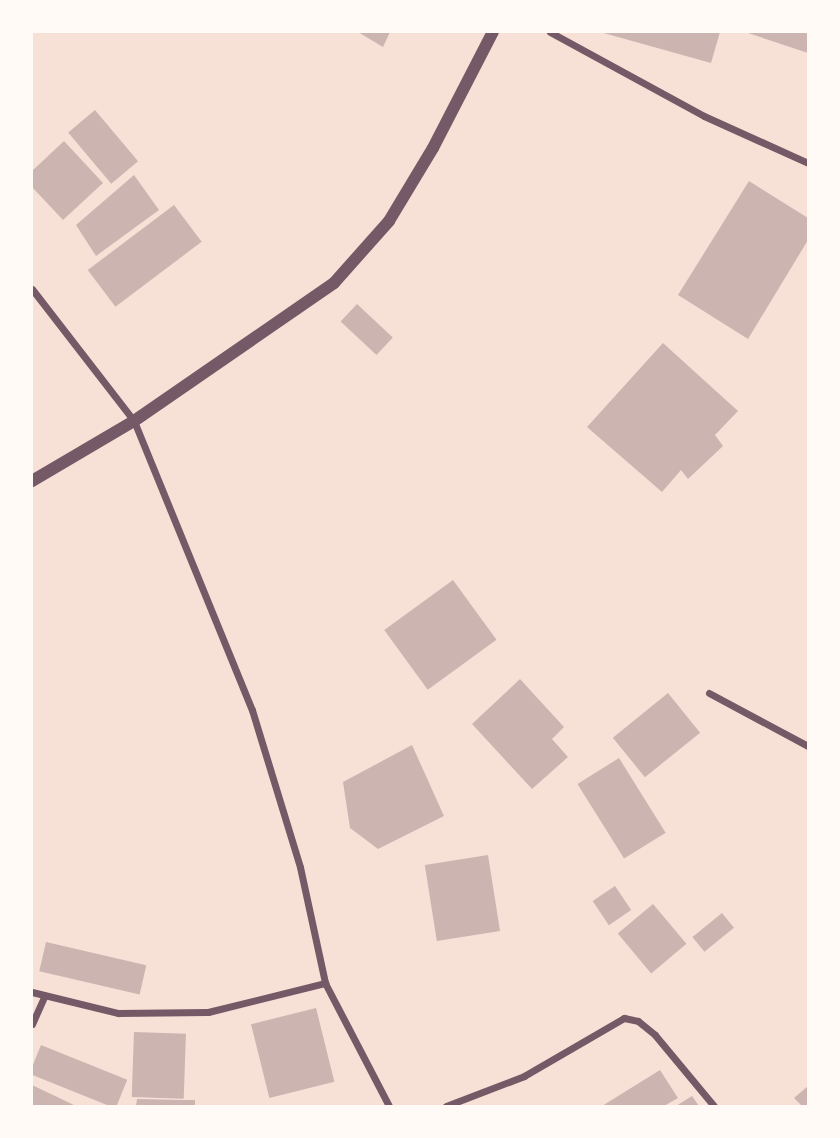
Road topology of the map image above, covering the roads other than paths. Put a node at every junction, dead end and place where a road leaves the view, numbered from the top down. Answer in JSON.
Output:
{"nodes":[{"id":1,"x":493,"y":32,"type":"edge"},
{"id":2,"x":550,"y":32,"type":"edge"},
{"id":3,"x":808,"y":163,"type":"edge"},
{"id":4,"x":32,"y":289,"type":"edge"},
{"id":5,"x":134,"y":421,"type":"junction"},
{"id":6,"x":32,"y":481,"type":"edge"},
{"id":7,"x":709,"y":693,"type":"dead end"},
{"id":8,"x":808,"y":746,"type":"edge"},
{"id":9,"x":325,"y":983,"type":"junction"},
{"id":10,"x":32,"y":992,"type":"edge"},
{"id":11,"x":44,"y":997,"type":"junction"},
{"id":12,"x":32,"y":1024,"type":"edge"},
{"id":13,"x":388,"y":1107,"type":"edge"},
{"id":14,"x":446,"y":1107,"type":"edge"},
{"id":15,"x":714,"y":1107,"type":"edge"}],
"edges":[{"from":1,"to":5,"type":"street"},
{"from":2,"to":3,"type":"street"},
{"from":4,"to":5,"type":"street"},
{"from":5,"to":6,"type":"street"},
{"from":5,"to":9,"type":"street"},
{"from":7,"to":8,"type":"street"},
{"from":9,"to":11,"type":"street"},
{"from":9,"to":13,"type":"street"},
{"from":10,"to":11,"type":"street"},
{"from":11,"to":12,"type":"street"},
{"from":14,"to":15,"type":"street"}]}
